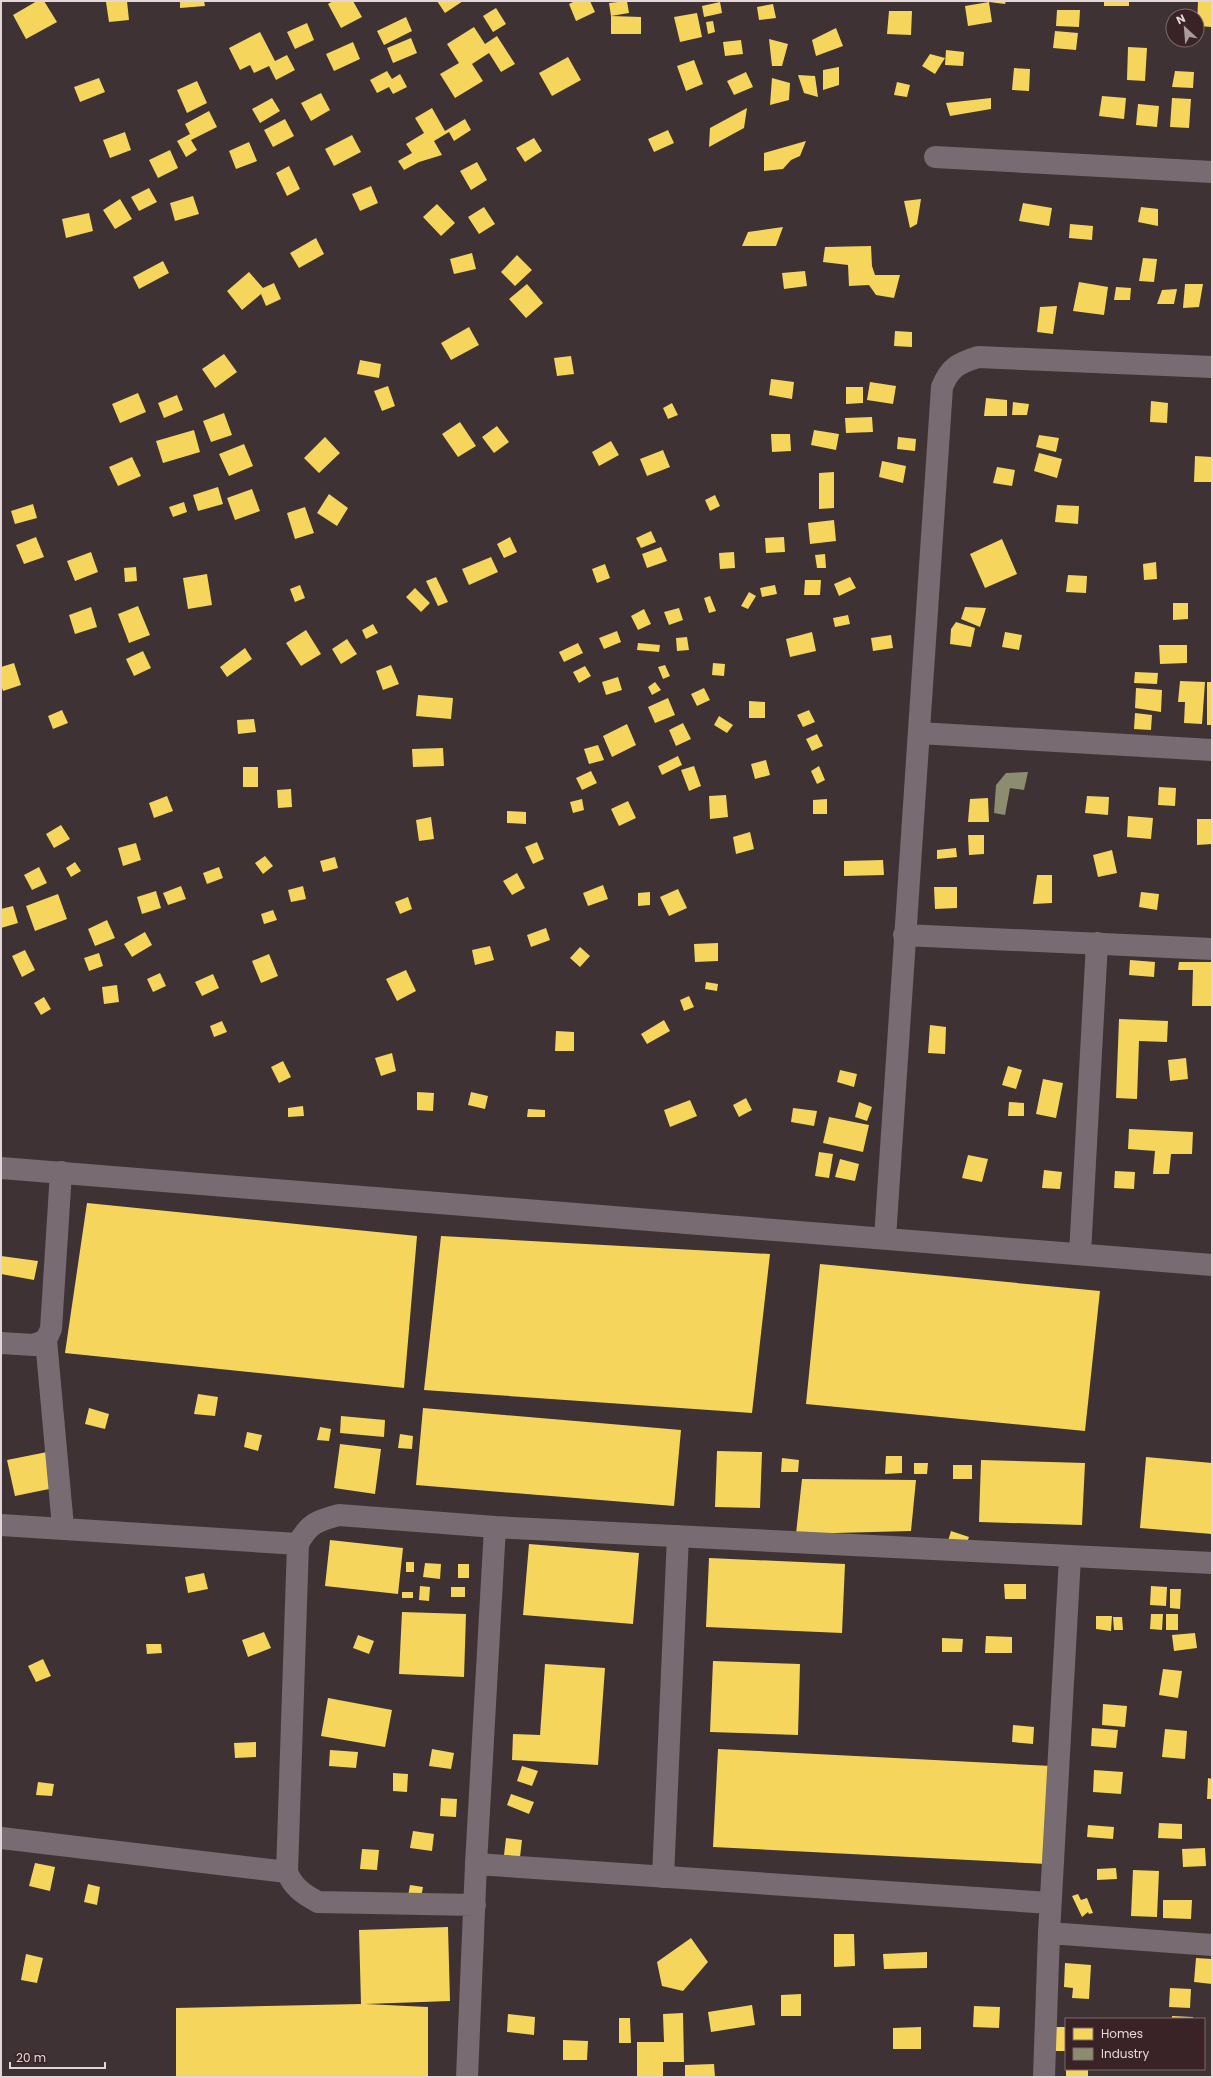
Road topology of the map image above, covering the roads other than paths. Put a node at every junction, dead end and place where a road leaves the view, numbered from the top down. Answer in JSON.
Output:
{"nodes":[{"id":1,"x":935,"y":157,"type":"dead end"},
{"id":2,"x":1212,"y":172,"type":"edge"},
{"id":3,"x":1212,"y":367,"type":"edge"},
{"id":4,"x":919,"y":733,"type":"junction"},
{"id":5,"x":1212,"y":750,"type":"edge"},
{"id":6,"x":904,"y":935,"type":"junction"},
{"id":7,"x":1097,"y":944,"type":"junction"},
{"id":8,"x":1212,"y":948,"type":"edge"},
{"id":9,"x":1,"y":1168,"type":"edge"},
{"id":10,"x":61,"y":1172,"type":"junction"},
{"id":11,"x":885,"y":1238,"type":"junction"},
{"id":12,"x":1080,"y":1254,"type":"junction"},
{"id":13,"x":1212,"y":1265,"type":"edge"},
{"id":14,"x":46,"y":1340,"type":"junction"},
{"id":15,"x":1,"y":1343,"type":"edge"},
{"id":16,"x":1,"y":1525,"type":"edge"},
{"id":17,"x":63,"y":1527,"type":"junction"},
{"id":18,"x":495,"y":1527,"type":"junction"},
{"id":19,"x":678,"y":1536,"type":"junction"},
{"id":20,"x":298,"y":1544,"type":"junction"},
{"id":21,"x":1070,"y":1557,"type":"junction"},
{"id":22,"x":1212,"y":1563,"type":"edge"},
{"id":23,"x":1,"y":1838,"type":"edge"},
{"id":24,"x":476,"y":1864,"type":"junction"},
{"id":25,"x":287,"y":1872,"type":"junction"},
{"id":26,"x":663,"y":1877,"type":"junction"},
{"id":27,"x":1050,"y":1903,"type":"junction"},
{"id":28,"x":475,"y":1905,"type":"junction"},
{"id":29,"x":1049,"y":1933,"type":"junction"},
{"id":30,"x":1212,"y":1944,"type":"edge"},
{"id":31,"x":467,"y":2077,"type":"edge"},
{"id":32,"x":1044,"y":2077,"type":"edge"}],
"edges":[{"from":1,"to":2,"type":"street"},
{"from":3,"to":4,"type":"street"},
{"from":4,"to":5,"type":"street"},
{"from":4,"to":6,"type":"street"},
{"from":6,"to":7,"type":"street"},
{"from":6,"to":11,"type":"street"},
{"from":7,"to":8,"type":"street"},
{"from":7,"to":12,"type":"street"},
{"from":9,"to":10,"type":"street"},
{"from":10,"to":11,"type":"street"},
{"from":10,"to":14,"type":"street"},
{"from":11,"to":12,"type":"street"},
{"from":12,"to":13,"type":"street"},
{"from":14,"to":15,"type":"street"},
{"from":14,"to":17,"type":"street"},
{"from":16,"to":17,"type":"street"},
{"from":17,"to":20,"type":"street"},
{"from":18,"to":19,"type":"street"},
{"from":18,"to":20,"type":"street"},
{"from":18,"to":24,"type":"street"},
{"from":19,"to":21,"type":"street"},
{"from":19,"to":26,"type":"street"},
{"from":20,"to":25,"type":"street"},
{"from":21,"to":22,"type":"street"},
{"from":21,"to":27,"type":"street"},
{"from":23,"to":25,"type":"street"},
{"from":24,"to":26,"type":"street"},
{"from":24,"to":28,"type":"street"},
{"from":25,"to":28,"type":"street"},
{"from":26,"to":27,"type":"street"},
{"from":27,"to":29,"type":"street"},
{"from":28,"to":31,"type":"street"},
{"from":29,"to":30,"type":"street"},
{"from":29,"to":32,"type":"street"}]}
